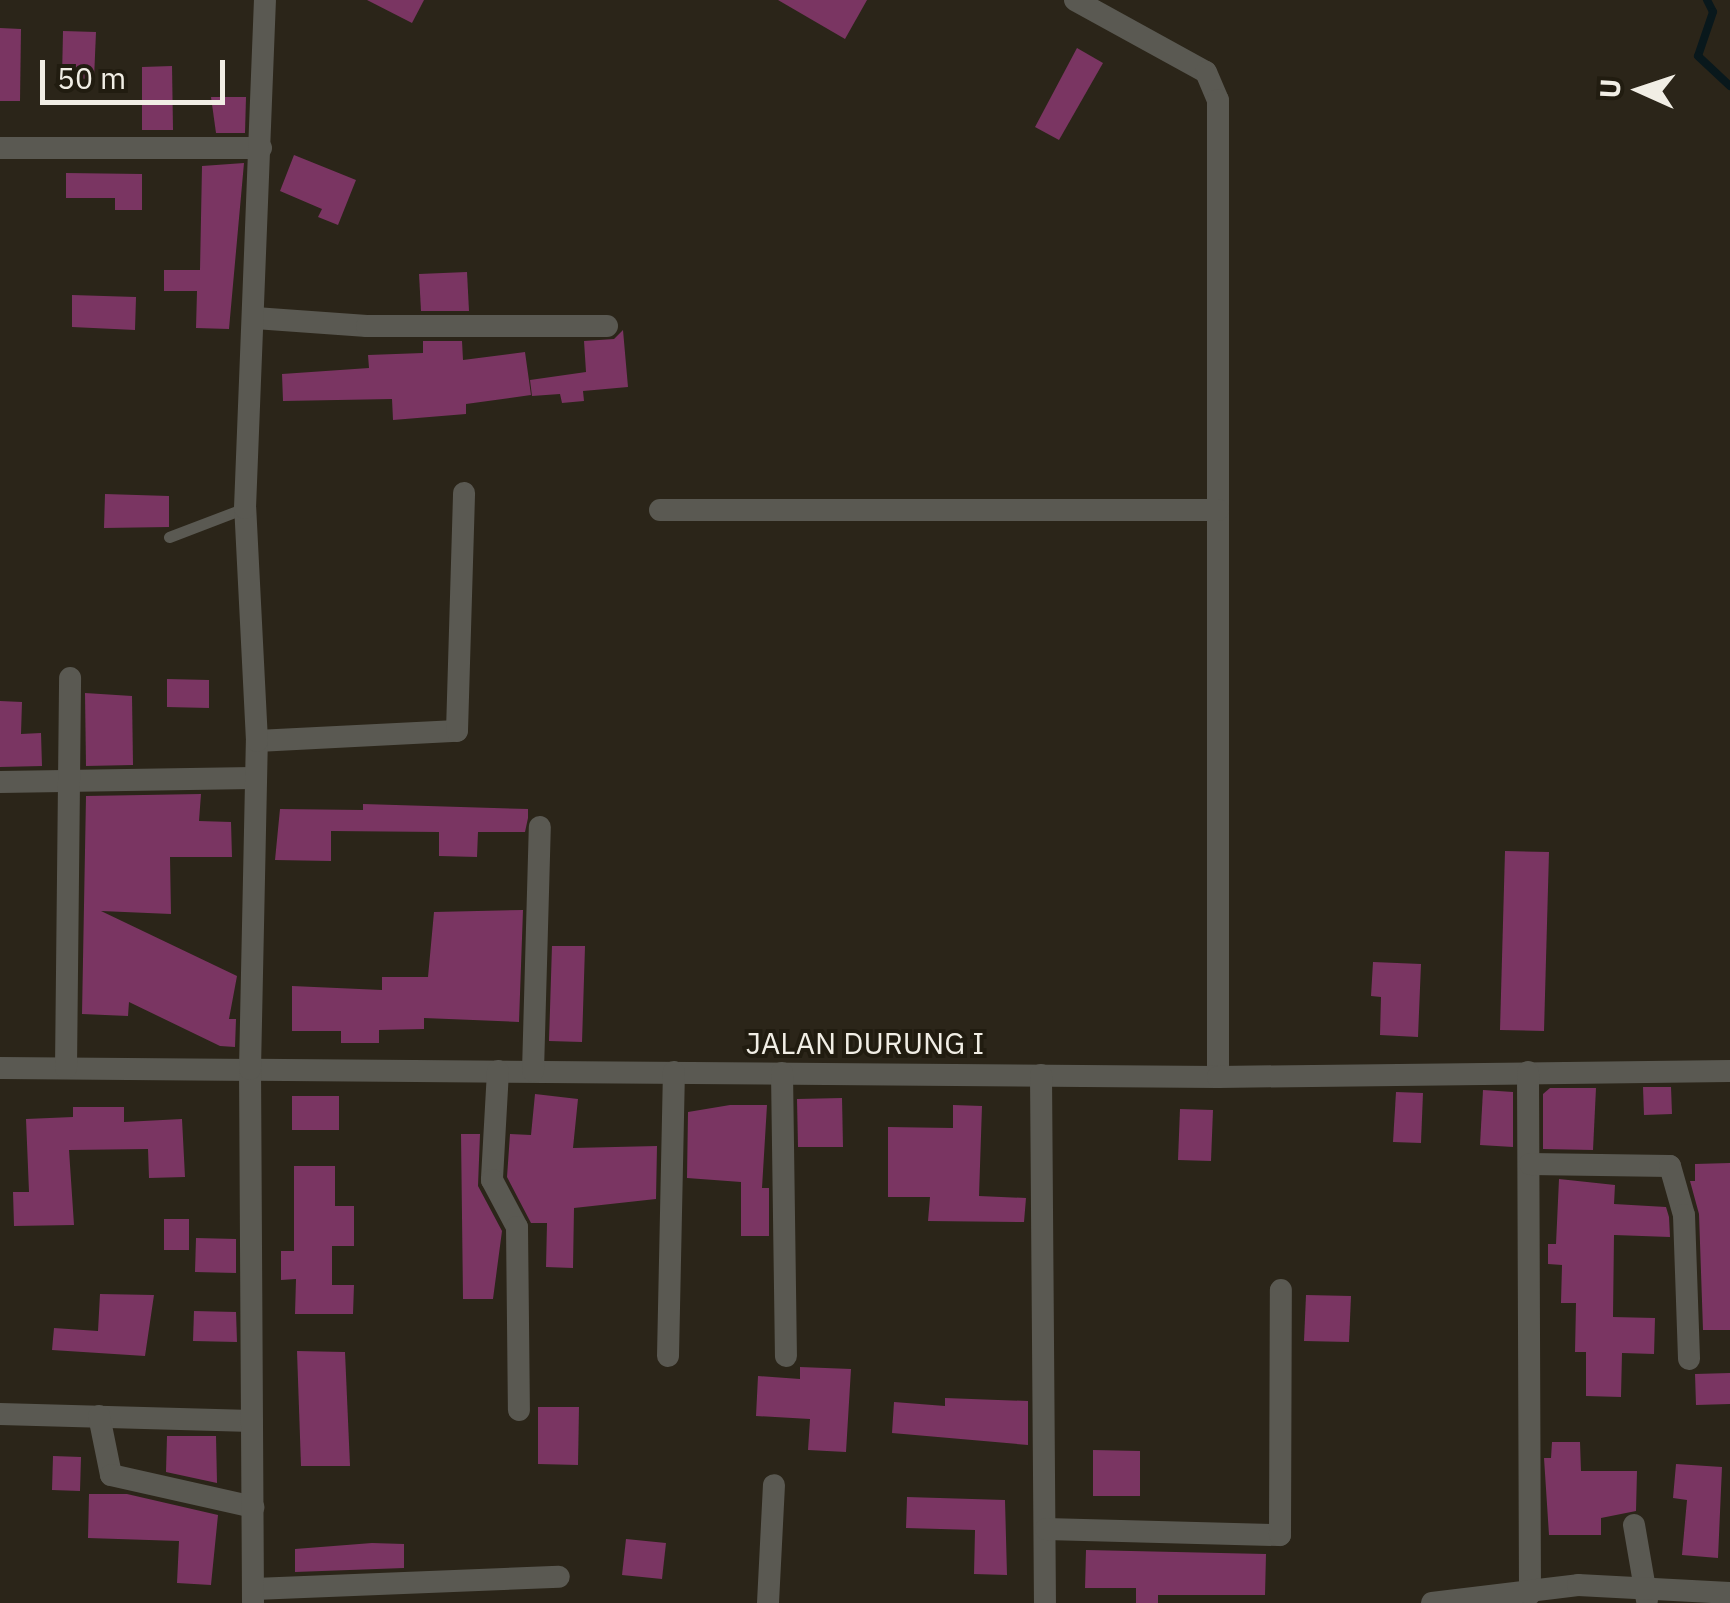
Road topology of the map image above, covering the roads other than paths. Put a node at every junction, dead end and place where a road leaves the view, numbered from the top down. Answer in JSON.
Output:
{"nodes":[{"id":1,"x":265,"y":0,"type":"edge"},
{"id":2,"x":1075,"y":0,"type":"edge"},
{"id":3,"x":0,"y":148,"type":"edge"},
{"id":4,"x":262,"y":148,"type":"junction"},
{"id":5,"x":255,"y":318,"type":"junction"},
{"id":6,"x":608,"y":326,"type":"dead end"},
{"id":7,"x":464,"y":493,"type":"dead end"},
{"id":8,"x":246,"y":508,"type":"junction"},
{"id":9,"x":660,"y":510,"type":"dead end"},
{"id":10,"x":1218,"y":510,"type":"junction"},
{"id":11,"x":169,"y":537,"type":"dead end"},
{"id":12,"x":70,"y":678,"type":"dead end"},
{"id":13,"x":258,"y":741,"type":"junction"},
{"id":14,"x":67,"y":776,"type":"junction"},
{"id":15,"x":253,"y":778,"type":"junction"},
{"id":16,"x":0,"y":782,"type":"edge"},
{"id":17,"x":540,"y":827,"type":"dead end"},
{"id":18,"x":0,"y":1068,"type":"edge"},
{"id":19,"x":66,"y":1068,"type":"junction"},
{"id":20,"x":250,"y":1070,"type":"junction"},
{"id":21,"x":498,"y":1071,"type":"junction"},
{"id":22,"x":533,"y":1071,"type":"junction"},
{"id":23,"x":674,"y":1072,"type":"junction"},
{"id":24,"x":1528,"y":1072,"type":"junction"},
{"id":25,"x":1730,"y":1072,"type":"edge"},
{"id":26,"x":782,"y":1073,"type":"junction"},
{"id":27,"x":1041,"y":1075,"type":"junction"},
{"id":28,"x":1218,"y":1076,"type":"junction"},
{"id":29,"x":1530,"y":1164,"type":"junction"},
{"id":30,"x":1281,"y":1290,"type":"dead end"},
{"id":31,"x":668,"y":1356,"type":"dead end"},
{"id":32,"x":786,"y":1356,"type":"dead end"},
{"id":33,"x":1689,"y":1360,"type":"dead end"},
{"id":34,"x":519,"y":1410,"type":"dead end"},
{"id":35,"x":0,"y":1414,"type":"edge"},
{"id":36,"x":99,"y":1416,"type":"junction"},
{"id":37,"x":252,"y":1421,"type":"junction"},
{"id":38,"x":774,"y":1485,"type":"dead end"},
{"id":39,"x":253,"y":1507,"type":"junction"},
{"id":40,"x":1634,"y":1525,"type":"dead end"},
{"id":41,"x":1046,"y":1529,"type":"junction"},
{"id":42,"x":558,"y":1577,"type":"dead end"},
{"id":43,"x":1730,"y":1593,"type":"edge"},
{"id":44,"x":1530,"y":1594,"type":"junction"},
{"id":45,"x":1578,"y":1594,"type":"edge"},
{"id":46,"x":254,"y":1596,"type":"edge"},
{"id":47,"x":1647,"y":1596,"type":"edge"},
{"id":48,"x":768,"y":1603,"type":"edge"},
{"id":49,"x":1045,"y":1603,"type":"edge"},
{"id":50,"x":1432,"y":1603,"type":"edge"}],
"edges":[{"from":1,"to":4,"type":"street"},
{"from":2,"to":10,"type":"street"},
{"from":3,"to":4,"type":"street"},
{"from":4,"to":5,"type":"street"},
{"from":5,"to":6,"type":"street"},
{"from":5,"to":8,"type":"street"},
{"from":7,"to":13,"type":"street"},
{"from":8,"to":11,"type":"lane"},
{"from":8,"to":13,"type":"street"},
{"from":9,"to":10,"type":"street"},
{"from":10,"to":28,"type":"street"},
{"from":12,"to":14,"type":"street"},
{"from":13,"to":15,"type":"street"},
{"from":14,"to":15,"type":"street"},
{"from":14,"to":16,"type":"street"},
{"from":14,"to":19,"type":"street"},
{"from":15,"to":20,"type":"street"},
{"from":17,"to":22,"type":"street"},
{"from":18,"to":19,"type":"street","name":"JALAN DURUNG I"},
{"from":19,"to":20,"type":"street","name":"JALAN DURUNG I"},
{"from":20,"to":21,"type":"street","name":"JALAN DURUNG I"},
{"from":20,"to":37,"type":"street"},
{"from":21,"to":22,"type":"street","name":"JALAN DURUNG I"},
{"from":21,"to":34,"type":"street"},
{"from":22,"to":23,"type":"street","name":"JALAN DURUNG I"},
{"from":23,"to":26,"type":"street","name":"JALAN DURUNG I"},
{"from":23,"to":31,"type":"street"},
{"from":24,"to":25,"type":"street","name":"JALAN DURUNG I"},
{"from":24,"to":28,"type":"street","name":"JALAN DURUNG I"},
{"from":24,"to":29,"type":"street"},
{"from":26,"to":27,"type":"street","name":"JALAN DURUNG I"},
{"from":26,"to":32,"type":"street"},
{"from":27,"to":28,"type":"street","name":"JALAN DURUNG I"},
{"from":27,"to":41,"type":"street"},
{"from":29,"to":33,"type":"street"},
{"from":29,"to":44,"type":"street"},
{"from":30,"to":41,"type":"street"},
{"from":35,"to":36,"type":"street"},
{"from":36,"to":37,"type":"street"},
{"from":36,"to":39,"type":"street"},
{"from":37,"to":39,"type":"street"},
{"from":38,"to":48,"type":"street"},
{"from":39,"to":46,"type":"street"},
{"from":40,"to":47,"type":"street"},
{"from":41,"to":49,"type":"street"},
{"from":42,"to":46,"type":"street"},
{"from":43,"to":47,"type":"street"},
{"from":44,"to":45,"type":"street"},
{"from":44,"to":50,"type":"street"},
{"from":45,"to":47,"type":"street"}]}
